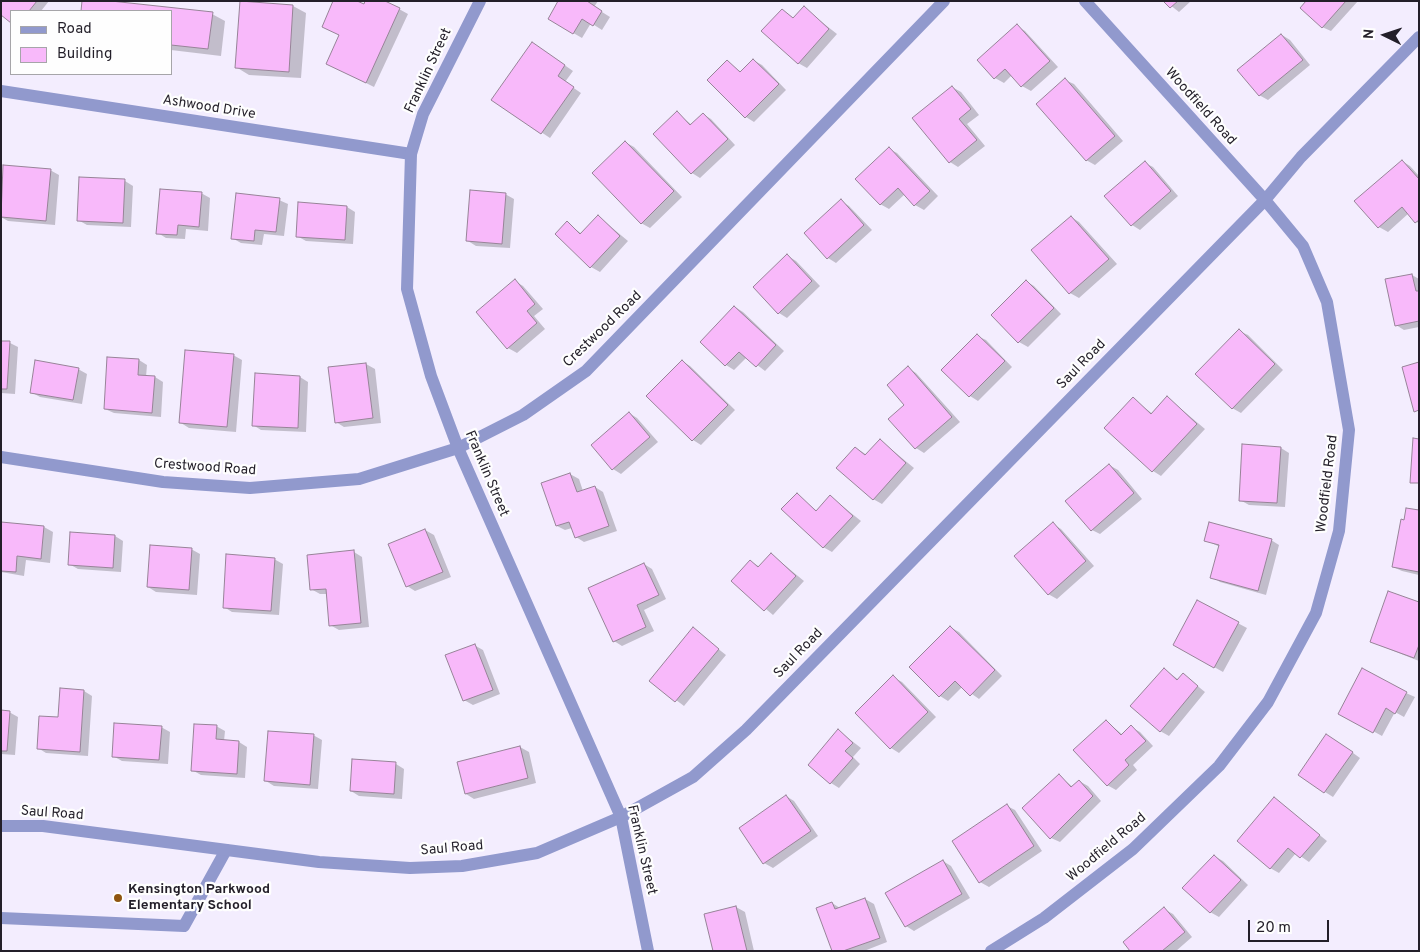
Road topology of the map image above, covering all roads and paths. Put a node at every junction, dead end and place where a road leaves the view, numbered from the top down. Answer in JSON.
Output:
{"nodes":[{"id":1,"x":480,"y":1,"type":"edge"},
{"id":2,"x":944,"y":1,"type":"edge"},
{"id":3,"x":1084,"y":1,"type":"edge"},
{"id":4,"x":1419,"y":37,"type":"edge"},
{"id":5,"x":1,"y":91,"type":"edge"},
{"id":6,"x":411,"y":154,"type":"junction"},
{"id":7,"x":1265,"y":200,"type":"junction"},
{"id":8,"x":458,"y":448,"type":"junction"},
{"id":9,"x":1,"y":457,"type":"edge"},
{"id":10,"x":621,"y":817,"type":"junction"},
{"id":11,"x":1,"y":826,"type":"edge"},
{"id":12,"x":226,"y":850,"type":"junction"},
{"id":13,"x":1,"y":918,"type":"edge"},
{"id":14,"x":648,"y":951,"type":"edge"},
{"id":15,"x":991,"y":951,"type":"edge"}],
"edges":[{"from":1,"to":6,"type":"street","name":"Franklin Street"},
{"from":2,"to":8,"type":"street","name":"Crestwood Road"},
{"from":3,"to":7,"type":"street","name":"Woodfield Road"},
{"from":4,"to":7,"type":"street","name":"Saul Road"},
{"from":5,"to":6,"type":"street","name":"Ashwood Drive"},
{"from":6,"to":8,"type":"street","name":"Franklin Street"},
{"from":7,"to":10,"type":"street","name":"Saul Road"},
{"from":7,"to":15,"type":"street","name":"Woodfield Road"},
{"from":8,"to":9,"type":"street","name":"Crestwood Road"},
{"from":8,"to":10,"type":"street","name":"Franklin Street"},
{"from":10,"to":12,"type":"street","name":"Saul Road"},
{"from":10,"to":14,"type":"street","name":"Franklin Street"},
{"from":11,"to":12,"type":"street","name":"Saul Road"},
{"from":12,"to":13,"type":"street"}]}
